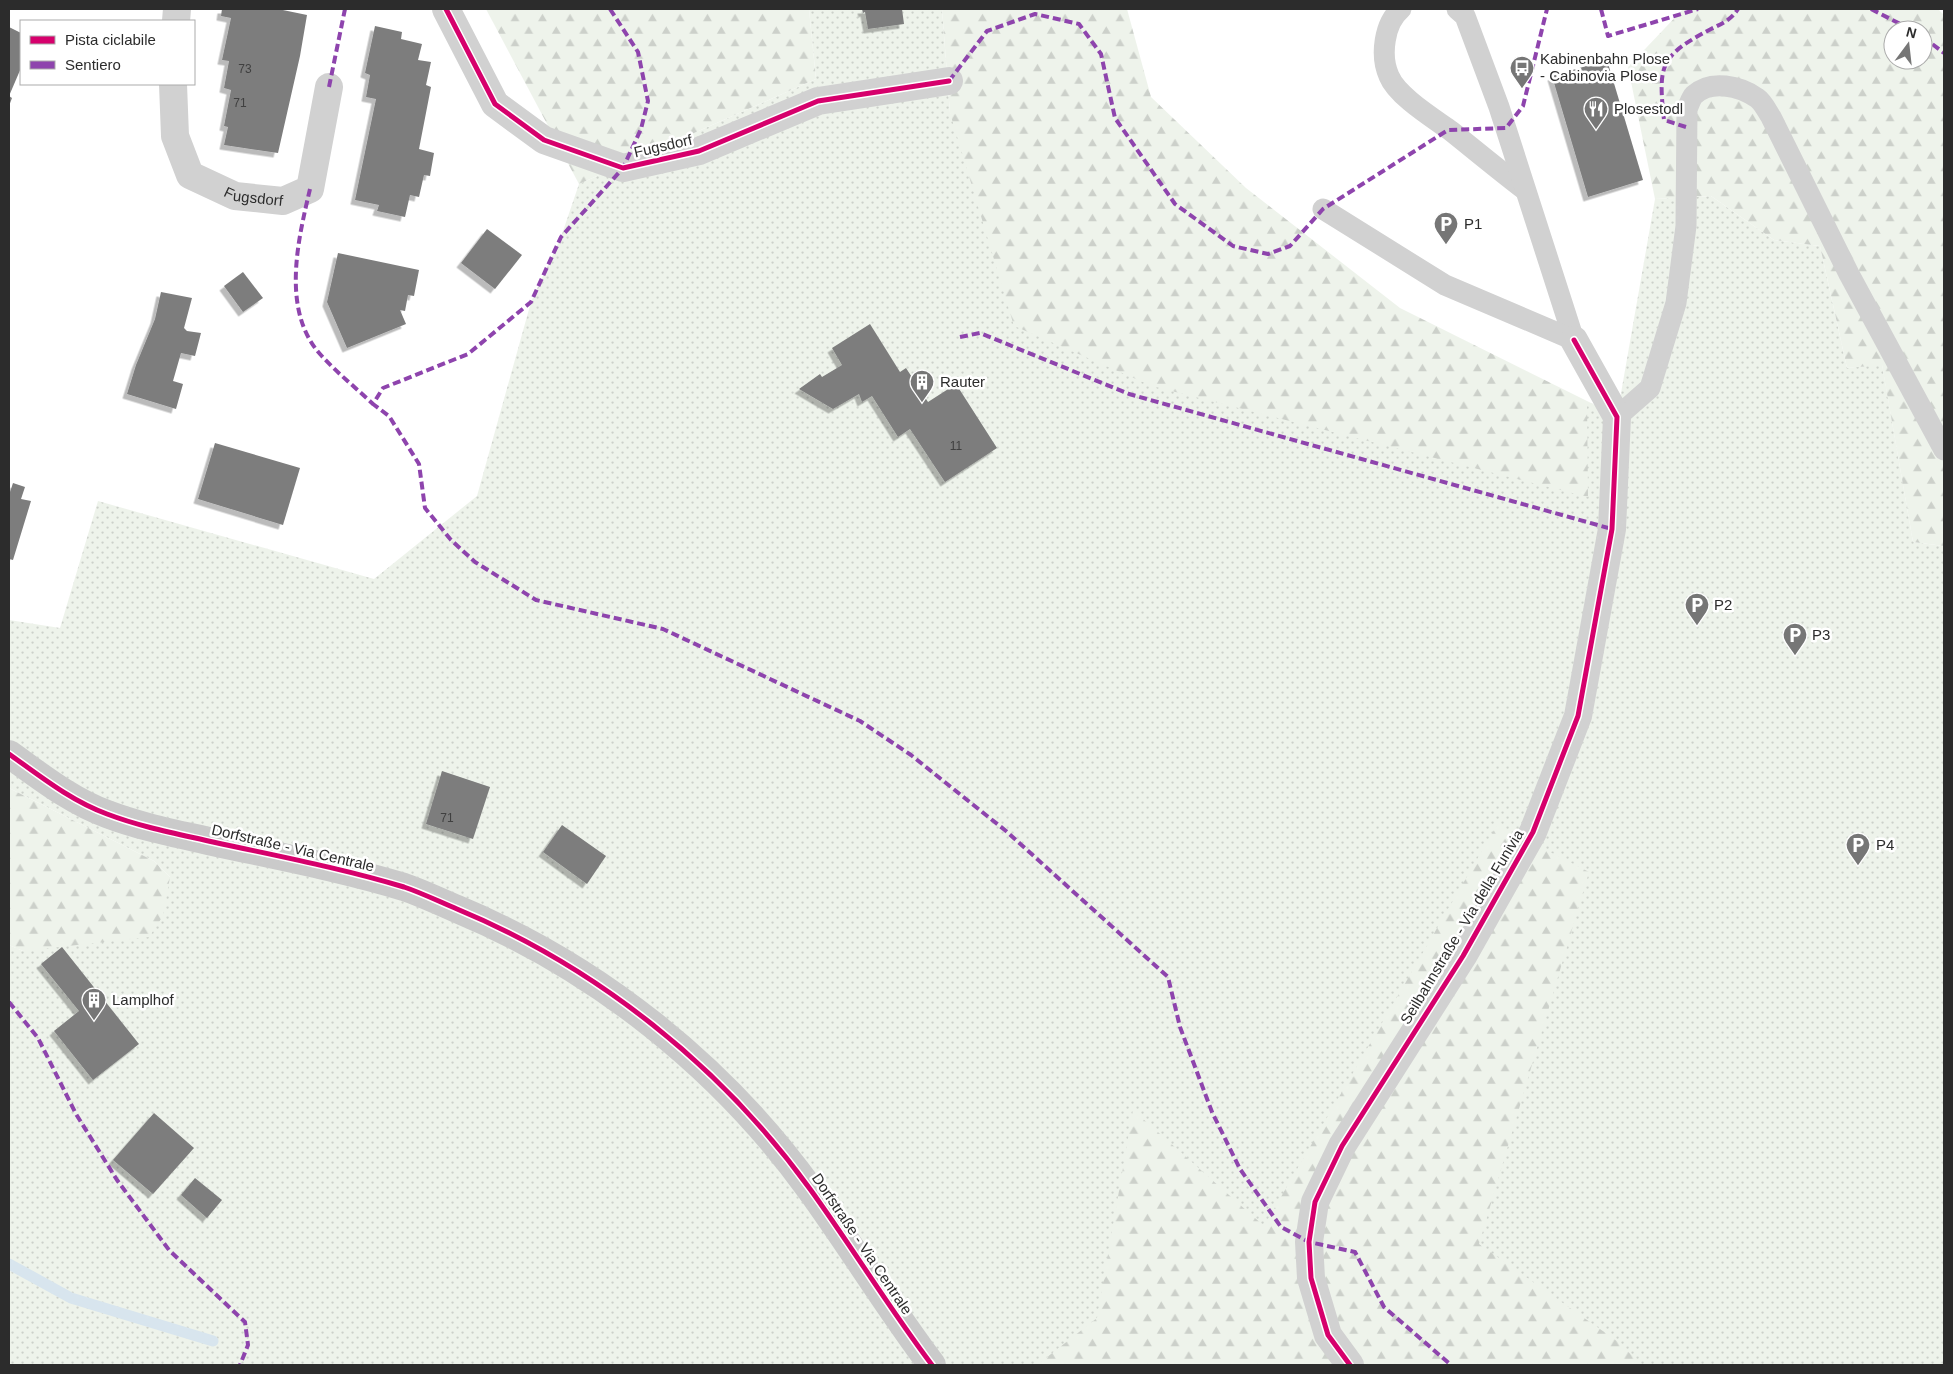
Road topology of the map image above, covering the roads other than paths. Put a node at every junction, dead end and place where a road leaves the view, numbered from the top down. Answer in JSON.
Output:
{"nodes":[{"id":1,"x":446,"y":9,"type":"edge"},
{"id":2,"x":1402,"y":9,"type":"edge"},
{"id":3,"x":1458,"y":9,"type":"edge"},
{"id":4,"x":950,"y":81,"type":"dead end"},
{"id":5,"x":174,"y":85,"type":"edge"},
{"id":6,"x":329,"y":87,"type":"dead end"},
{"id":7,"x":1525,"y":190,"type":"junction"},
{"id":8,"x":1323,"y":209,"type":"dead end"},
{"id":9,"x":1574,"y":340,"type":"junction"},
{"id":10,"x":1617,"y":417,"type":"junction"},
{"id":11,"x":1944,"y":450,"type":"edge"},
{"id":12,"x":9,"y":754,"type":"edge"},
{"id":13,"x":932,"y":1365,"type":"edge"},
{"id":14,"x":1350,"y":1365,"type":"edge"}],
"edges":[{"from":1,"to":4,"type":"street","name":"Fugsdorf"},
{"from":2,"to":7,"type":"lane"},
{"from":3,"to":7,"type":"lane"},
{"from":5,"to":6,"type":"street","name":"Fugsdorf"},
{"from":7,"to":9,"type":"lane"},
{"from":8,"to":9,"type":"lane"},
{"from":9,"to":10,"type":"street"},
{"from":10,"to":11,"type":"lane"},
{"from":10,"to":14,"type":"street","name":"Seilbahnstraße - Via della Funivia"},
{"from":12,"to":13,"type":"street","name":"Dorfstraße - Via Centrale"}]}
